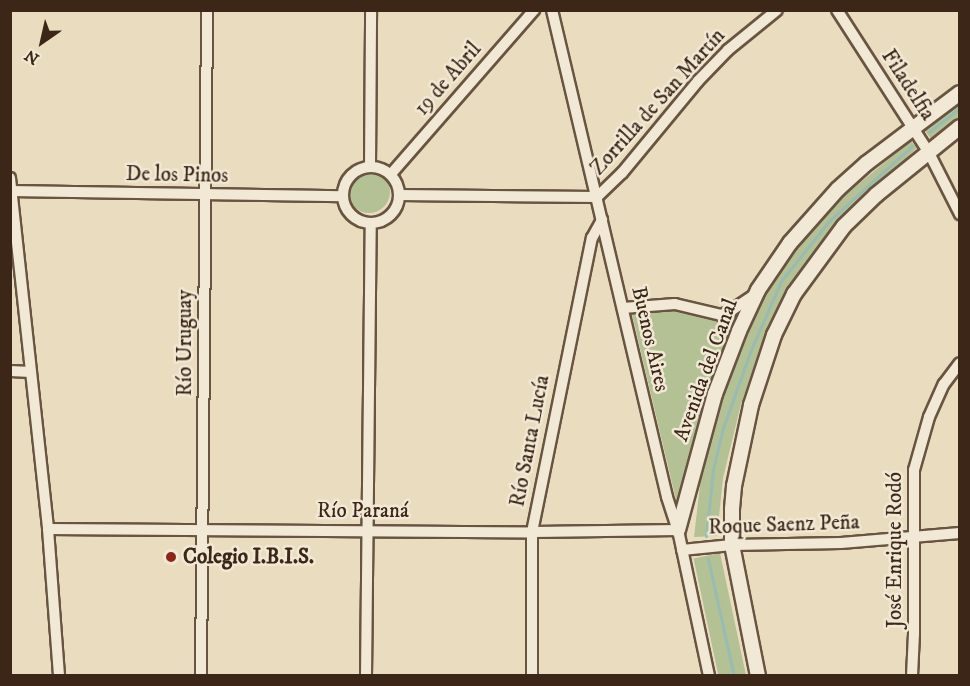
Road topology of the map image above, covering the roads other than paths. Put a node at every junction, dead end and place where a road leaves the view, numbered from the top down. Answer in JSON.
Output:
{"nodes":[{"id":1,"x":207,"y":10,"type":"edge"},
{"id":2,"x":371,"y":10,"type":"edge"},
{"id":3,"x":534,"y":10,"type":"edge"},
{"id":4,"x":552,"y":10,"type":"edge"},
{"id":5,"x":777,"y":10,"type":"edge"},
{"id":6,"x":837,"y":10,"type":"edge"},
{"id":7,"x":960,"y":93,"type":"edge"},
{"id":8,"x":960,"y":127,"type":"edge"},
{"id":9,"x":913,"y":128,"type":"junction"},
{"id":10,"x":928,"y":151,"type":"junction"},
{"id":11,"x":370,"y":167,"type":"junction"},
{"id":12,"x":391,"y":174,"type":"junction"},
{"id":13,"x":10,"y":178,"type":"edge"},
{"id":14,"x":11,"y":191,"type":"edge"},
{"id":15,"x":205,"y":195,"type":"junction"},
{"id":16,"x":399,"y":195,"type":"junction"},
{"id":17,"x":343,"y":196,"type":"junction"},
{"id":18,"x":597,"y":197,"type":"junction"},
{"id":19,"x":960,"y":214,"type":"edge"},
{"id":20,"x":602,"y":220,"type":"junction"},
{"id":21,"x":371,"y":223,"type":"junction"},
{"id":22,"x":756,"y":294,"type":"junction"},
{"id":23,"x":623,"y":308,"type":"junction"},
{"id":24,"x":960,"y":363,"type":"edge"},
{"id":25,"x":10,"y":371,"type":"edge"},
{"id":26,"x":31,"y":372,"type":"junction"},
{"id":27,"x":48,"y":529,"type":"junction"},
{"id":28,"x":203,"y":529,"type":"junction"},
{"id":29,"x":368,"y":530,"type":"junction"},
{"id":30,"x":678,"y":530,"type":"junction"},
{"id":31,"x":532,"y":532,"type":"junction"},
{"id":32,"x":960,"y":533,"type":"edge"},
{"id":33,"x":913,"y":538,"type":"junction"},
{"id":34,"x":732,"y":545,"type":"junction"},
{"id":35,"x":682,"y":550,"type":"junction"},
{"id":36,"x":59,"y":675,"type":"edge"},
{"id":37,"x":201,"y":675,"type":"edge"},
{"id":38,"x":366,"y":675,"type":"edge"},
{"id":39,"x":532,"y":675,"type":"edge"},
{"id":40,"x":709,"y":675,"type":"edge"},
{"id":41,"x":758,"y":675,"type":"edge"},
{"id":42,"x":912,"y":675,"type":"edge"}],
"edges":[{"from":1,"to":15,"type":"street","name":"Río Uruguay"},
{"from":2,"to":11,"type":"street"},
{"from":3,"to":12,"type":"street","name":"19 de Abril"},
{"from":4,"to":18,"type":"street","name":"Buenos Aires"},
{"from":5,"to":18,"type":"street","name":"Zorrilla de San Martín"},
{"from":6,"to":9,"type":"street","name":"Filadelfia"},
{"from":7,"to":9,"type":"street","name":"Avenida del Canal"},
{"from":8,"to":10,"type":"street"},
{"from":9,"to":10,"type":"street","name":"Filadelfia"},
{"from":9,"to":22,"type":"street","name":"Avenida del Canal"},
{"from":10,"to":19,"type":"street","name":"Filadelfia"},
{"from":10,"to":34,"type":"street"},
{"from":11,"to":12,"type":"street"},
{"from":11,"to":17,"type":"street"},
{"from":12,"to":16,"type":"street"},
{"from":13,"to":14,"type":"street"},
{"from":14,"to":15,"type":"street","name":"De los Pinos"},
{"from":14,"to":26,"type":"street"},
{"from":15,"to":17,"type":"street","name":"De los Pinos"},
{"from":15,"to":28,"type":"street","name":"Río Uruguay"},
{"from":16,"to":18,"type":"street"},
{"from":16,"to":21,"type":"street"},
{"from":17,"to":21,"type":"street"},
{"from":18,"to":20,"type":"street","name":"Buenos Aires"},
{"from":20,"to":23,"type":"street","name":"Buenos Aires"},
{"from":20,"to":31,"type":"street","name":"Río Santa Lucía"},
{"from":21,"to":29,"type":"street"},
{"from":22,"to":23,"type":"street"},
{"from":22,"to":30,"type":"street","name":"Avenida del Canal"},
{"from":23,"to":30,"type":"street","name":"Buenos Aires"},
{"from":24,"to":33,"type":"street","name":"José Enrique Rodó"},
{"from":25,"to":26,"type":"street"},
{"from":26,"to":27,"type":"street"},
{"from":27,"to":28,"type":"street","name":"Río Paraná"},
{"from":27,"to":36,"type":"street"},
{"from":28,"to":29,"type":"street","name":"Río Paraná"},
{"from":28,"to":37,"type":"street","name":"Río Uruguay"},
{"from":29,"to":31,"type":"street","name":"Río Paraná"},
{"from":29,"to":38,"type":"street"},
{"from":30,"to":31,"type":"street","name":"Río Paraná"},
{"from":30,"to":35,"type":"street","name":"Buenos Aires"},
{"from":31,"to":39,"type":"street","name":"Río Santa Lucía"},
{"from":32,"to":33,"type":"street","name":"Roque Saenz Peña"},
{"from":33,"to":34,"type":"street","name":"Roque Saenz Peña"},
{"from":33,"to":42,"type":"street","name":"José Enrique Rodó"},
{"from":34,"to":35,"type":"street","name":"Roque Saenz Peña"},
{"from":34,"to":41,"type":"street"},
{"from":35,"to":40,"type":"street","name":"Buenos Aires"}]}
